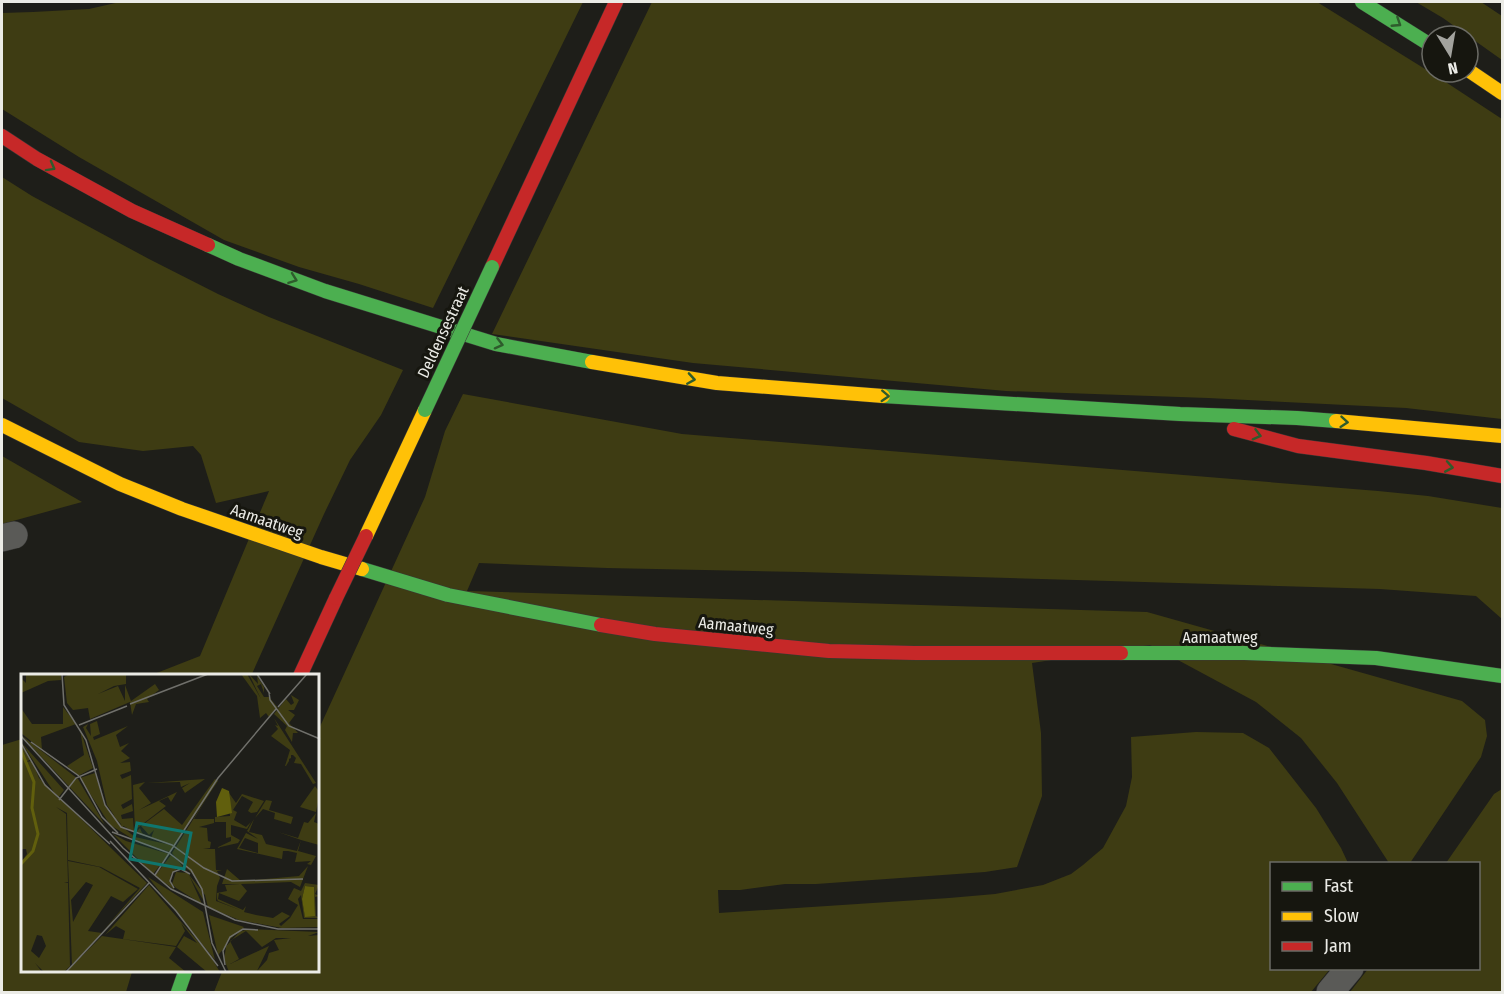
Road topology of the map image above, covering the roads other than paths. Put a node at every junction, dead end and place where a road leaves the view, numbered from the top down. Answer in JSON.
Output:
{"nodes":[{"id":1,"x":616,"y":2,"type":"edge"},
{"id":2,"x":1362,"y":2,"type":"edge"},
{"id":3,"x":1420,"y":38,"type":"edge"},
{"id":4,"x":1480,"y":78,"type":"edge"},
{"id":5,"x":1503,"y":93,"type":"edge"},
{"id":6,"x":2,"y":136,"type":"edge"},
{"id":7,"x":1180,"y":414,"type":"junction"},
{"id":8,"x":2,"y":425,"type":"edge"},
{"id":9,"x":1503,"y":436,"type":"edge"},
{"id":10,"x":1503,"y":476,"type":"edge"},
{"id":11,"x":301,"y":674,"type":"edge"},
{"id":12,"x":1503,"y":676,"type":"edge"},
{"id":13,"x":1349,"y":970,"type":"edge"},
{"id":14,"x":185,"y":973,"type":"edge"},
{"id":15,"x":178,"y":993,"type":"edge"},
{"id":16,"x":1330,"y":993,"type":"edge"}],
"edges":[{"from":1,"to":11,"type":"main road","name":"Deldensestraat","bridge":true},
{"from":2,"to":3,"type":"main road","one_way":true},
{"from":4,"to":5,"type":"main road"},
{"from":6,"to":7,"type":"main road","one_way":true},
{"from":7,"to":9,"type":"main road","one_way":true},
{"from":7,"to":10,"type":"main road","one_way":true},
{"from":8,"to":12,"type":"main road","name":"Aamaatweg"},
{"from":13,"to":16,"type":"street"},
{"from":14,"to":15,"type":"main road"}]}
